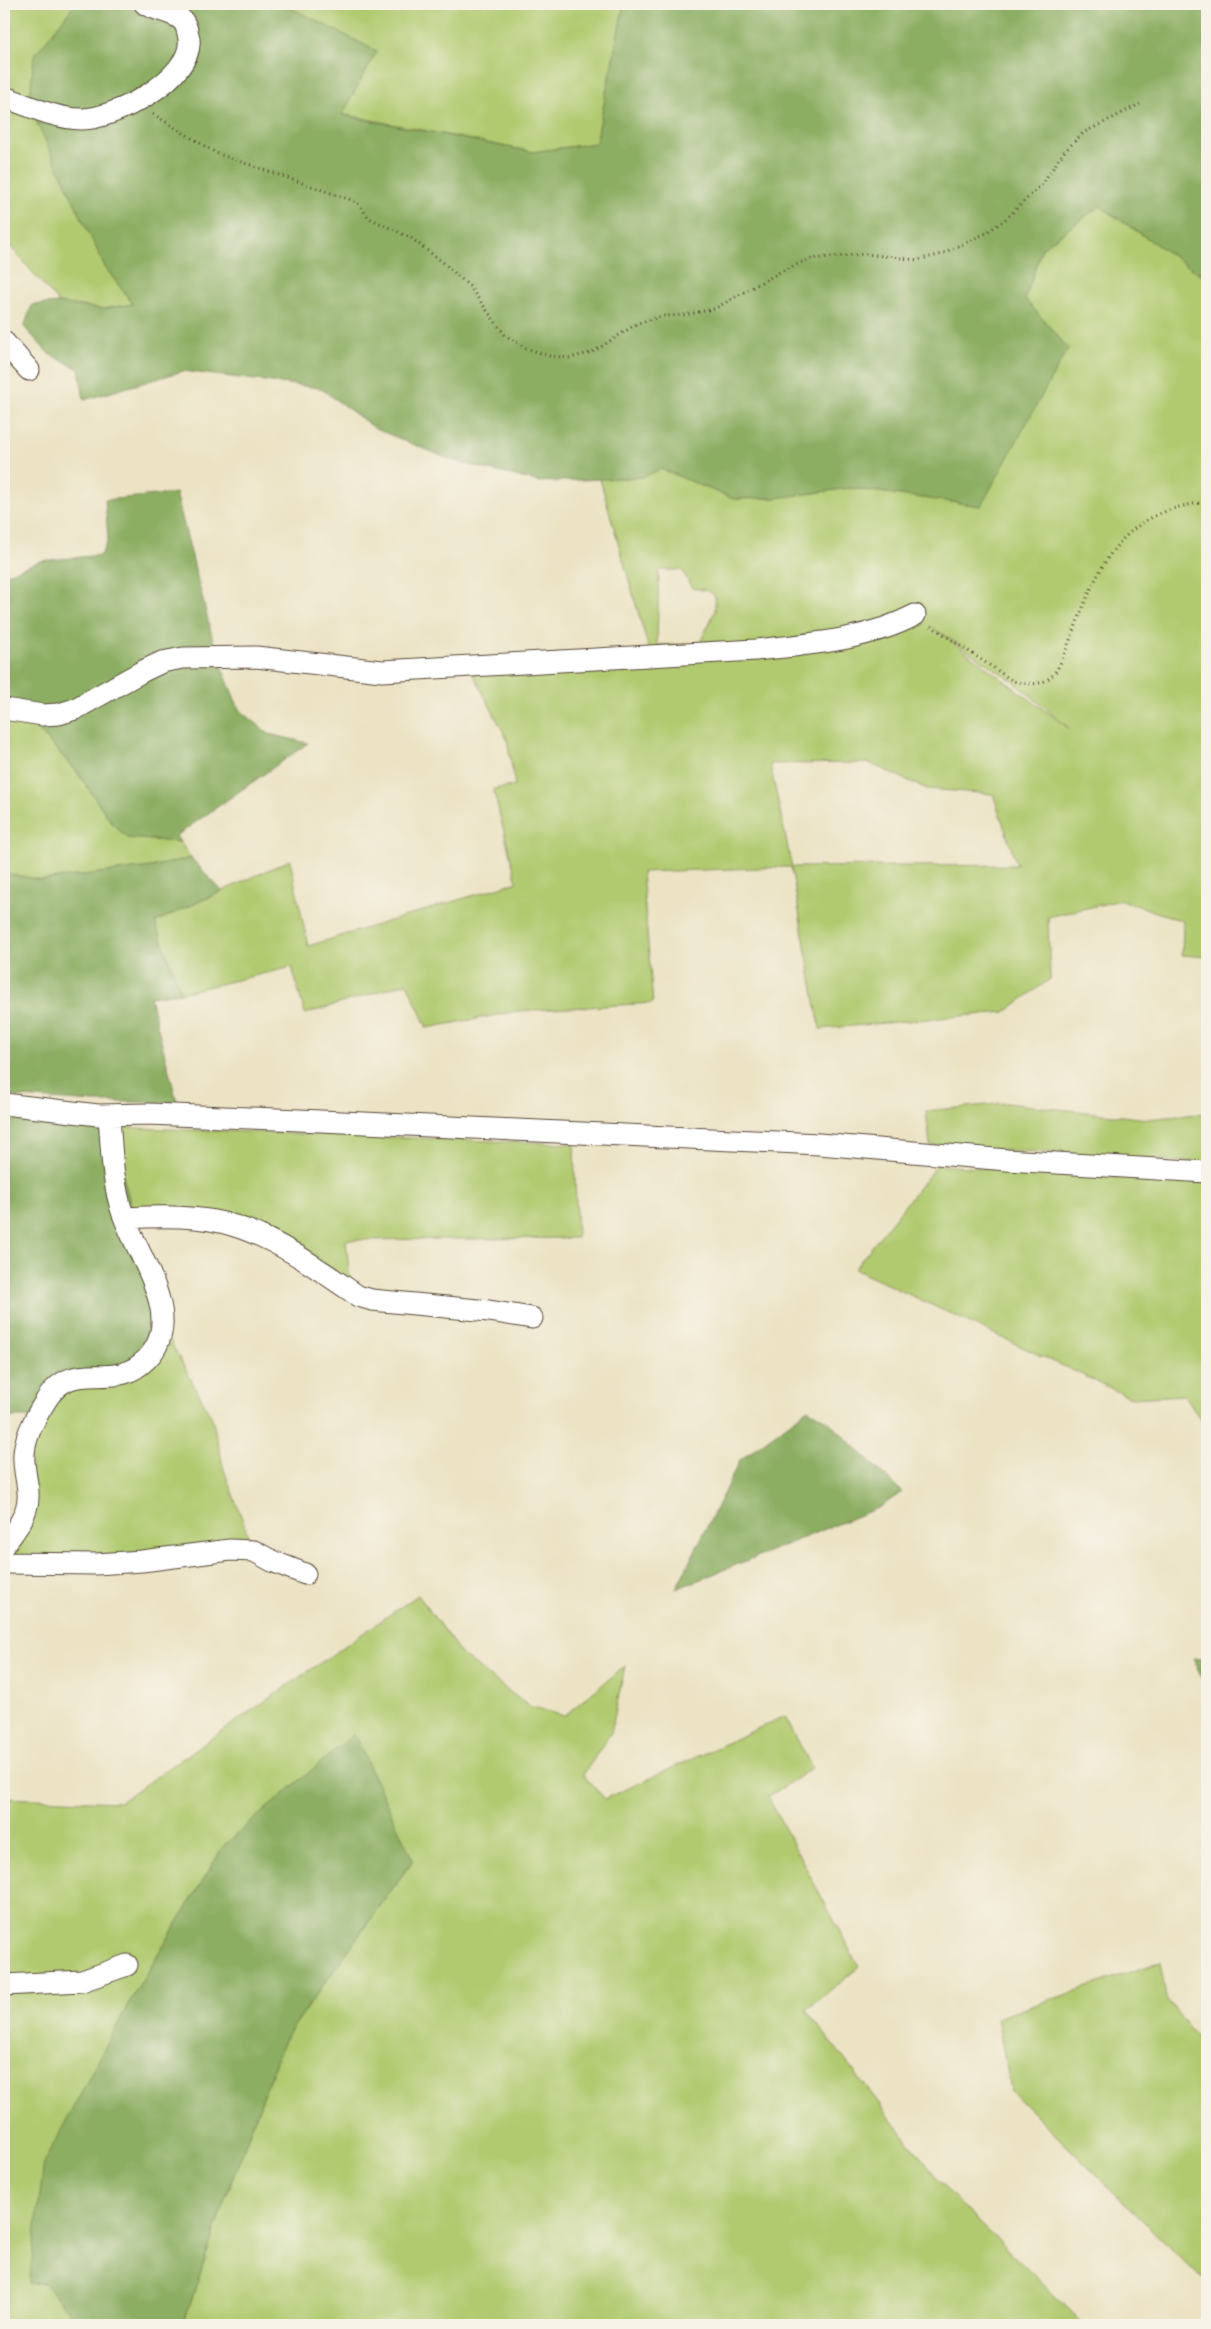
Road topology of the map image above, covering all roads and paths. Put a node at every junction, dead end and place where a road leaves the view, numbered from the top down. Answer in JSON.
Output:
{"nodes":[{"id":1,"x":145,"y":4,"type":"edge"},
{"id":2,"x":4,"y":97,"type":"edge"},
{"id":3,"x":134,"y":102,"type":"junction"},
{"id":4,"x":1140,"y":104,"type":"dead end"},
{"id":5,"x":4,"y":342,"type":"edge"},
{"id":6,"x":30,"y":370,"type":"dead end"},
{"id":7,"x":1207,"y":502,"type":"edge"},
{"id":8,"x":915,"y":615,"type":"joint"},
{"id":9,"x":4,"y":709,"type":"edge"},
{"id":10,"x":4,"y":1104,"type":"edge"},
{"id":11,"x":109,"y":1115,"type":"junction"},
{"id":12,"x":1207,"y":1172,"type":"edge"},
{"id":13,"x":125,"y":1218,"type":"junction"},
{"id":14,"x":532,"y":1318,"type":"dead end"},
{"id":15,"x":4,"y":1545,"type":"edge"},
{"id":16,"x":4,"y":1563,"type":"edge"},
{"id":17,"x":305,"y":1574,"type":"dead end"},
{"id":18,"x":127,"y":1965,"type":"dead end"},
{"id":19,"x":4,"y":1985,"type":"edge"}],
"edges":[{"from":1,"to":3,"type":"street"},
{"from":2,"to":3,"type":"street"},
{"from":3,"to":4,"type":"path"},
{"from":5,"to":6,"type":"street"},
{"from":7,"to":8,"type":"path"},
{"from":8,"to":9,"type":"street"},
{"from":10,"to":11,"type":"street"},
{"from":11,"to":12,"type":"street"},
{"from":11,"to":13,"type":"street"},
{"from":13,"to":14,"type":"street"},
{"from":13,"to":15,"type":"street"},
{"from":16,"to":17,"type":"street"},
{"from":18,"to":19,"type":"street"}]}
